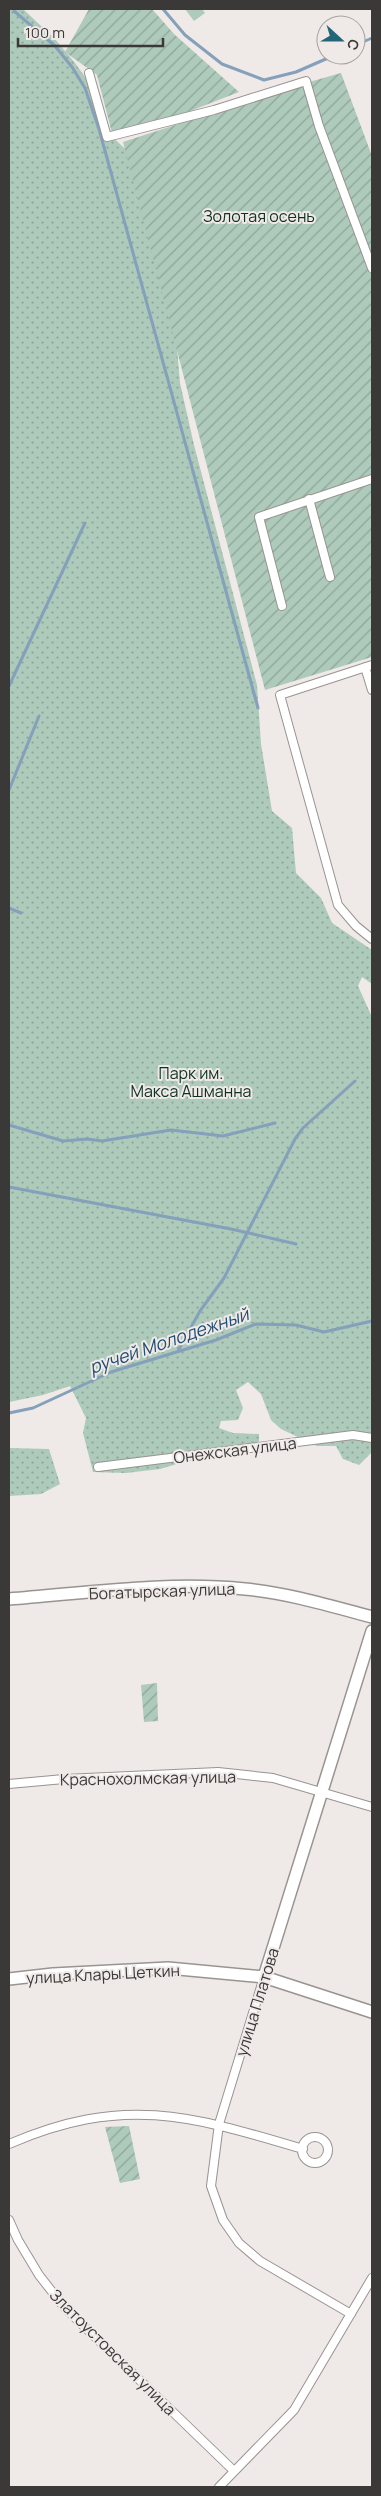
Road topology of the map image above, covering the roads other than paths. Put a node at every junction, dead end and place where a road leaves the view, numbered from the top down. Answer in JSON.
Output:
{"nodes":[{"id":1,"x":89,"y":73,"type":"dead end"},
{"id":2,"x":372,"y":268,"type":"edge"},
{"id":3,"x":372,"y":479,"type":"edge"},
{"id":4,"x":309,"y":499,"type":"junction"},
{"id":5,"x":330,"y":577,"type":"dead end"},
{"id":6,"x":282,"y":606,"type":"dead end"},
{"id":7,"x":369,"y":666,"type":"edge"},
{"id":8,"x":372,"y":690,"type":"edge"},
{"id":9,"x":372,"y":939,"type":"edge"},
{"id":10,"x":372,"y":1438,"type":"edge"},
{"id":11,"x":98,"y":1467,"type":"dead end"},
{"id":12,"x":9,"y":1599,"type":"edge"},
{"id":13,"x":372,"y":1617,"type":"edge"},
{"id":14,"x":372,"y":1631,"type":"edge"},
{"id":15,"x":9,"y":1784,"type":"edge"},
{"id":16,"x":323,"y":1793,"type":"junction"},
{"id":17,"x":372,"y":1807,"type":"edge"},
{"id":18,"x":264,"y":1977,"type":"junction"},
{"id":19,"x":9,"y":1979,"type":"edge"},
{"id":20,"x":372,"y":2012,"type":"edge"},
{"id":21,"x":219,"y":2124,"type":"junction"},
{"id":22,"x":9,"y":2144,"type":"edge"},
{"id":23,"x":302,"y":2149,"type":"dead end"},
{"id":24,"x":9,"y":2220,"type":"edge"},
{"id":25,"x":372,"y":2278,"type":"edge"},
{"id":26,"x":351,"y":2314,"type":"junction"},
{"id":27,"x":234,"y":2471,"type":"junction"},
{"id":28,"x":219,"y":2487,"type":"edge"}],
"edges":[{"from":1,"to":2,"type":"street"},
{"from":3,"to":4,"type":"street"},
{"from":4,"to":5,"type":"street"},
{"from":4,"to":6,"type":"street"},
{"from":7,"to":8,"type":"street"},
{"from":7,"to":9,"type":"street"},
{"from":10,"to":11,"type":"street","name":"Онежская улица"},
{"from":12,"to":13,"type":"street","name":"Богатырская улица"},
{"from":14,"to":16,"type":"street","name":"улица Платова"},
{"from":15,"to":16,"type":"street","name":"Краснохолмская улица"},
{"from":16,"to":17,"type":"street","name":"Краснохолмская улица"},
{"from":16,"to":18,"type":"street","name":"улица Платова"},
{"from":18,"to":19,"type":"street","name":"улица Клары Цеткин"},
{"from":18,"to":20,"type":"street","name":"улица Клары Цеткин"},
{"from":18,"to":21,"type":"street","name":"улица Платова"},
{"from":21,"to":22,"type":"street"},
{"from":21,"to":23,"type":"street"},
{"from":21,"to":26,"type":"street","name":"улица Платова"},
{"from":24,"to":27,"type":"street","name":"Златоустовская улица"},
{"from":25,"to":26,"type":"street"},
{"from":26,"to":27,"type":"street"},
{"from":27,"to":28,"type":"street"}]}
